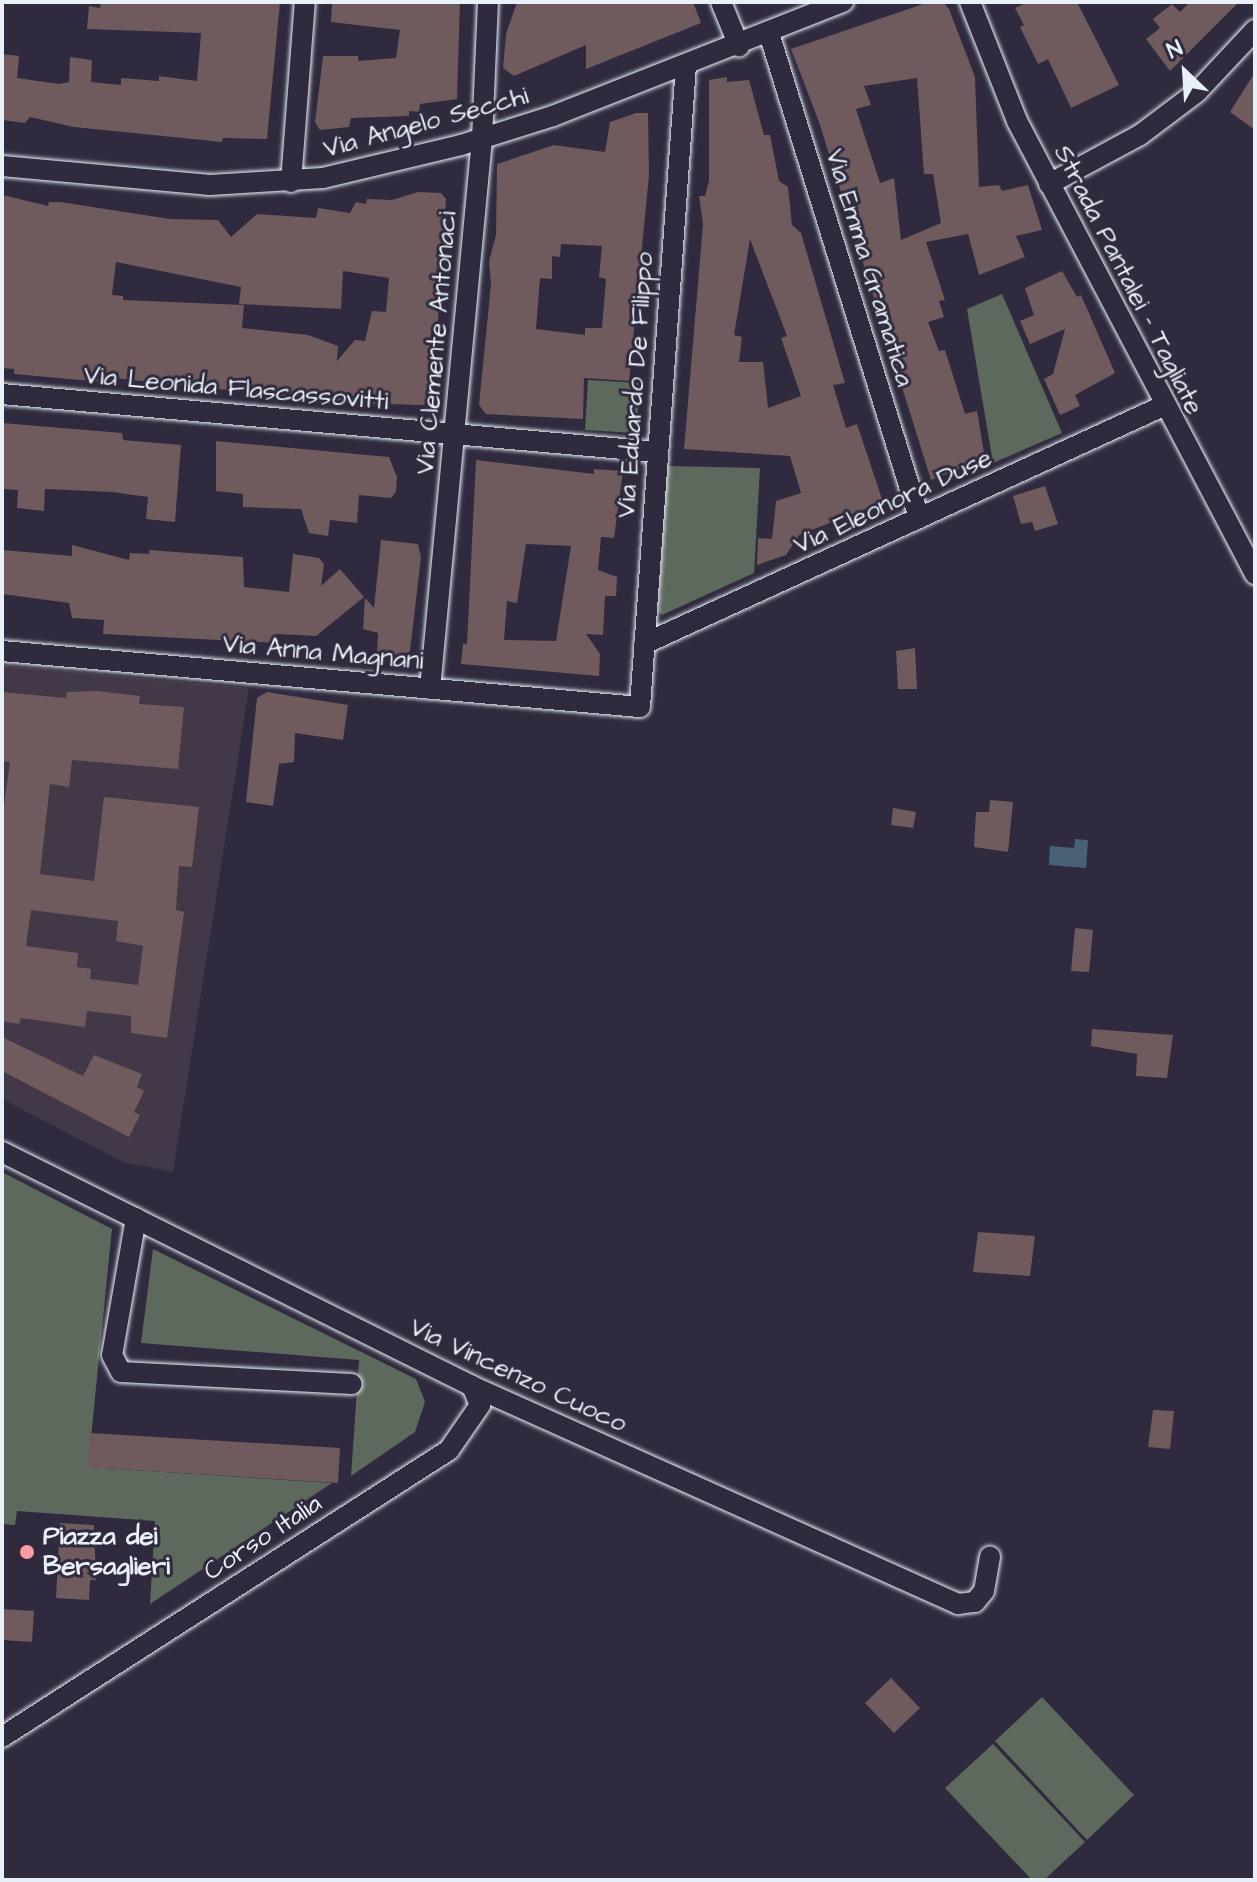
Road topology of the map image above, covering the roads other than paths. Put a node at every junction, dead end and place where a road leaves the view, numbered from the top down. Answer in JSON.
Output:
{"nodes":[{"id":1,"x":305,"y":2,"type":"edge"},
{"id":2,"x":488,"y":2,"type":"edge"},
{"id":3,"x":721,"y":2,"type":"edge"},
{"id":4,"x":843,"y":2,"type":"edge"},
{"id":5,"x":970,"y":2,"type":"edge"},
{"id":6,"x":1255,"y":30,"type":"edge"},
{"id":7,"x":769,"y":33,"type":"junction"},
{"id":8,"x":739,"y":46,"type":"junction"},
{"id":9,"x":686,"y":66,"type":"junction"},
{"id":10,"x":482,"y":139,"type":"junction"},
{"id":11,"x":2,"y":166,"type":"edge"},
{"id":12,"x":291,"y":182,"type":"junction"},
{"id":13,"x":1049,"y":184,"type":"junction"},
{"id":14,"x":2,"y":394,"type":"edge"},
{"id":15,"x":1163,"y":406,"type":"junction"},
{"id":16,"x":454,"y":435,"type":"junction"},
{"id":17,"x":657,"y":452,"type":"junction"},
{"id":18,"x":919,"y":518,"type":"junction"},
{"id":19,"x":1255,"y":574,"type":"edge"},
{"id":20,"x":644,"y":644,"type":"junction"},
{"id":21,"x":2,"y":651,"type":"edge"},
{"id":22,"x":430,"y":689,"type":"junction"},
{"id":23,"x":640,"y":707,"type":"joint"},
{"id":24,"x":2,"y":1152,"type":"edge"},
{"id":25,"x":136,"y":1218,"type":"junction"},
{"id":26,"x":352,"y":1384,"type":"dead end"},
{"id":27,"x":472,"y":1386,"type":"junction"},
{"id":28,"x":990,"y":1557,"type":"dead end"},
{"id":29,"x":2,"y":1737,"type":"edge"}],
"edges":[{"from":1,"to":12,"type":"street"},
{"from":2,"to":10,"type":"street","name":"Via Clemente Antonaci"},
{"from":3,"to":8,"type":"street"},
{"from":4,"to":7,"type":"street","name":"Via Angelo Secchi"},
{"from":5,"to":13,"type":"street","name":"Strada Pantalei - Tagliate"},
{"from":6,"to":13,"type":"street"},
{"from":7,"to":8,"type":"street","name":"Via Angelo Secchi"},
{"from":7,"to":18,"type":"street","name":"Via Emma Gramatica"},
{"from":8,"to":9,"type":"street","name":"Via Angelo Secchi"},
{"from":9,"to":10,"type":"street","name":"Via Angelo Secchi"},
{"from":9,"to":17,"type":"street","name":"Via Eduardo De Filippo"},
{"from":10,"to":12,"type":"street","name":"Via Angelo Secchi"},
{"from":10,"to":16,"type":"street","name":"Via Clemente Antonaci"},
{"from":11,"to":12,"type":"street","name":"Via Angelo Secchi"},
{"from":13,"to":15,"type":"street","name":"Strada Pantalei - Tagliate"},
{"from":14,"to":16,"type":"street","name":"Via Leonida Flascassovitti"},
{"from":15,"to":18,"type":"street","name":"Via Eleonora Duse"},
{"from":15,"to":19,"type":"street","name":"Strada Pantalei - Tagliate"},
{"from":16,"to":17,"type":"street","name":"Via Leonida Flascassovitti"},
{"from":16,"to":22,"type":"street","name":"Via Clemente Antonaci"},
{"from":17,"to":20,"type":"street","name":"Via Eduardo De Filippo"},
{"from":18,"to":20,"type":"street","name":"Via Eleonora Duse"},
{"from":20,"to":23,"type":"street","name":"Via Eduardo De Filippo"},
{"from":21,"to":22,"type":"street","name":"Via Anna Magnani"},
{"from":22,"to":23,"type":"street","name":"Via Anna Magnani"},
{"from":24,"to":25,"type":"street","name":"Via Vincenzo Cuoco"},
{"from":25,"to":26,"type":"street"},
{"from":25,"to":27,"type":"street","name":"Via Vincenzo Cuoco"},
{"from":27,"to":28,"type":"street","name":"Via Vincenzo Cuoco"},
{"from":27,"to":29,"type":"street","name":"Corso Italia"}]}
